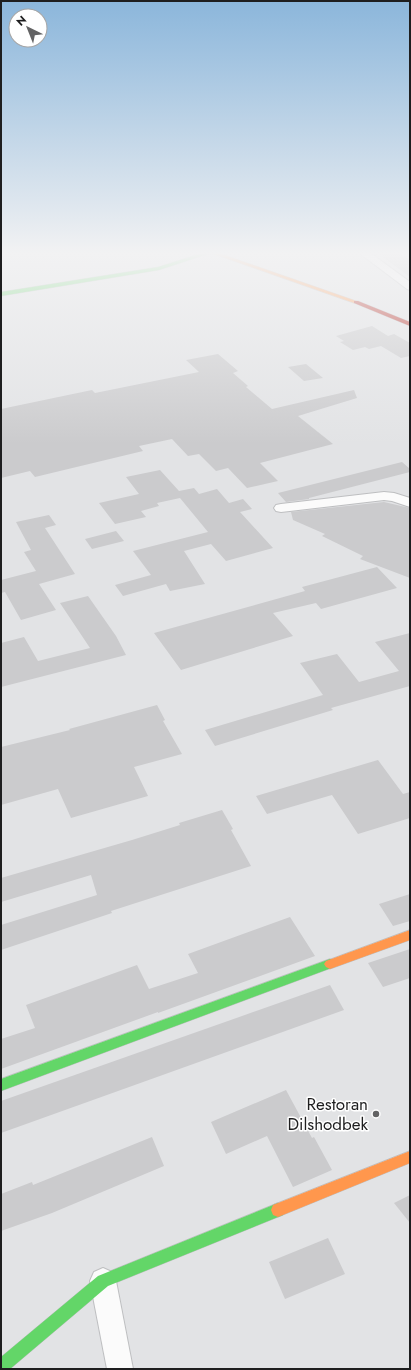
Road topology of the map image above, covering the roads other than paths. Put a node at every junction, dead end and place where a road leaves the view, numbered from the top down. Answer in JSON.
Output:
{"nodes":[{"id":1,"x":391,"y":316,"type":"edge"},
{"id":2,"x":410,"y":324,"type":"edge"},
{"id":3,"x":410,"y":503,"type":"edge"},
{"id":4,"x":280,"y":508,"type":"dead end"},
{"id":5,"x":410,"y":935,"type":"edge"},
{"id":6,"x":1,"y":1085,"type":"edge"},
{"id":7,"x":410,"y":1157,"type":"edge"},
{"id":8,"x":103,"y":1281,"type":"junction"},
{"id":9,"x":1,"y":1367,"type":"edge"},
{"id":10,"x":120,"y":1369,"type":"edge"}],
"edges":[{"from":1,"to":2,"type":"street"},
{"from":3,"to":4,"type":"street"},
{"from":5,"to":6,"type":"street"},
{"from":7,"to":8,"type":"street"},
{"from":8,"to":9,"type":"street"},
{"from":8,"to":10,"type":"street"}]}
